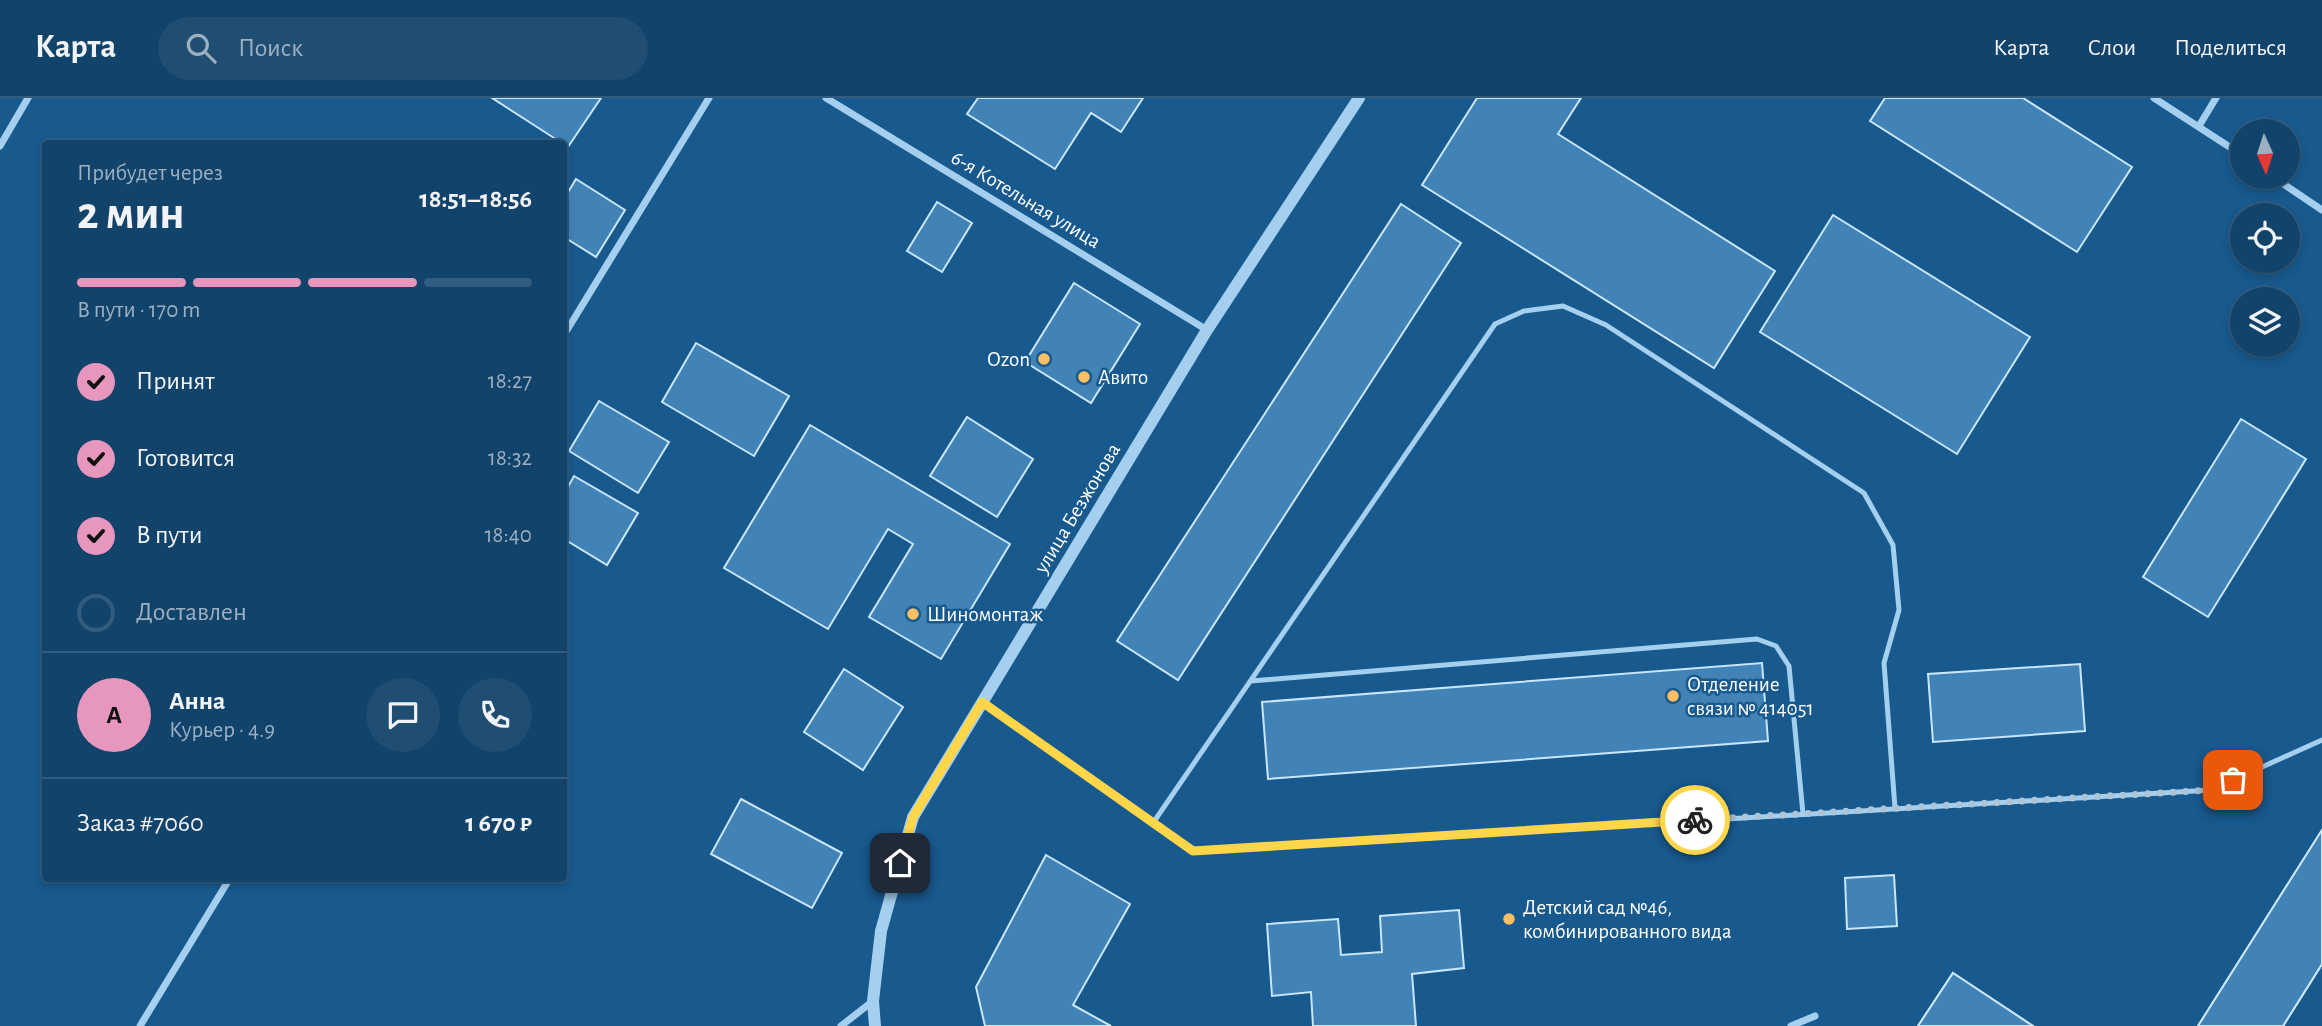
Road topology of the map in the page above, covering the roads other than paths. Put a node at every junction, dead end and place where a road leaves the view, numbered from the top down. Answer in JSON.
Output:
{"nodes":[{"id":1,"x":28,"y":98,"type":"edge"},
{"id":2,"x":709,"y":98,"type":"edge"},
{"id":3,"x":827,"y":98,"type":"edge"},
{"id":4,"x":1359,"y":98,"type":"edge"},
{"id":5,"x":2154,"y":98,"type":"edge"},
{"id":6,"x":2216,"y":98,"type":"edge"},
{"id":7,"x":2199,"y":126,"type":"junction"},
{"id":8,"x":0,"y":146,"type":"edge"},
{"id":9,"x":2230,"y":147,"type":"edge"},
{"id":10,"x":2291,"y":189,"type":"edge"},
{"id":11,"x":2322,"y":210,"type":"edge"},
{"id":12,"x":567,"y":330,"type":"edge"},
{"id":13,"x":1207,"y":330,"type":"junction"},
{"id":14,"x":1251,"y":681,"type":"junction"},
{"id":15,"x":982,"y":702,"type":"junction"},
{"id":16,"x":2322,"y":740,"type":"edge"},
{"id":17,"x":1895,"y":808,"type":"junction"},
{"id":18,"x":1803,"y":814,"type":"junction"},
{"id":19,"x":1153,"y":823,"type":"junction"},
{"id":20,"x":228,"y":882,"type":"edge"},
{"id":21,"x":873,"y":1001,"type":"junction"},
{"id":22,"x":1815,"y":1016,"type":"dead end"},
{"id":23,"x":140,"y":1026,"type":"edge"},
{"id":24,"x":841,"y":1026,"type":"edge"},
{"id":25,"x":875,"y":1026,"type":"edge"},
{"id":26,"x":1791,"y":1026,"type":"edge"}],
"edges":[{"from":1,"to":8,"type":"street"},
{"from":2,"to":12,"type":"street"},
{"from":3,"to":13,"type":"street","name":"6-я Котельная улица"},
{"from":4,"to":13,"type":"street","name":"улица Безжонова"},
{"from":5,"to":7,"type":"street"},
{"from":6,"to":7,"type":"street"},
{"from":7,"to":9,"type":"street"},
{"from":10,"to":11,"type":"street"},
{"from":13,"to":15,"type":"street","name":"улица Безжонова"},
{"from":14,"to":17,"type":"lane"},
{"from":14,"to":18,"type":"lane"},
{"from":14,"to":19,"type":"lane"},
{"from":15,"to":19,"type":"lane"},
{"from":15,"to":21,"type":"street","name":"улица Безжонова"},
{"from":16,"to":17,"type":"lane"},
{"from":17,"to":18,"type":"lane"},
{"from":18,"to":19,"type":"lane"},
{"from":20,"to":23,"type":"street"},
{"from":21,"to":24,"type":"street"},
{"from":21,"to":25,"type":"street","name":"улица Безжонова"},
{"from":22,"to":26,"type":"street"}]}
